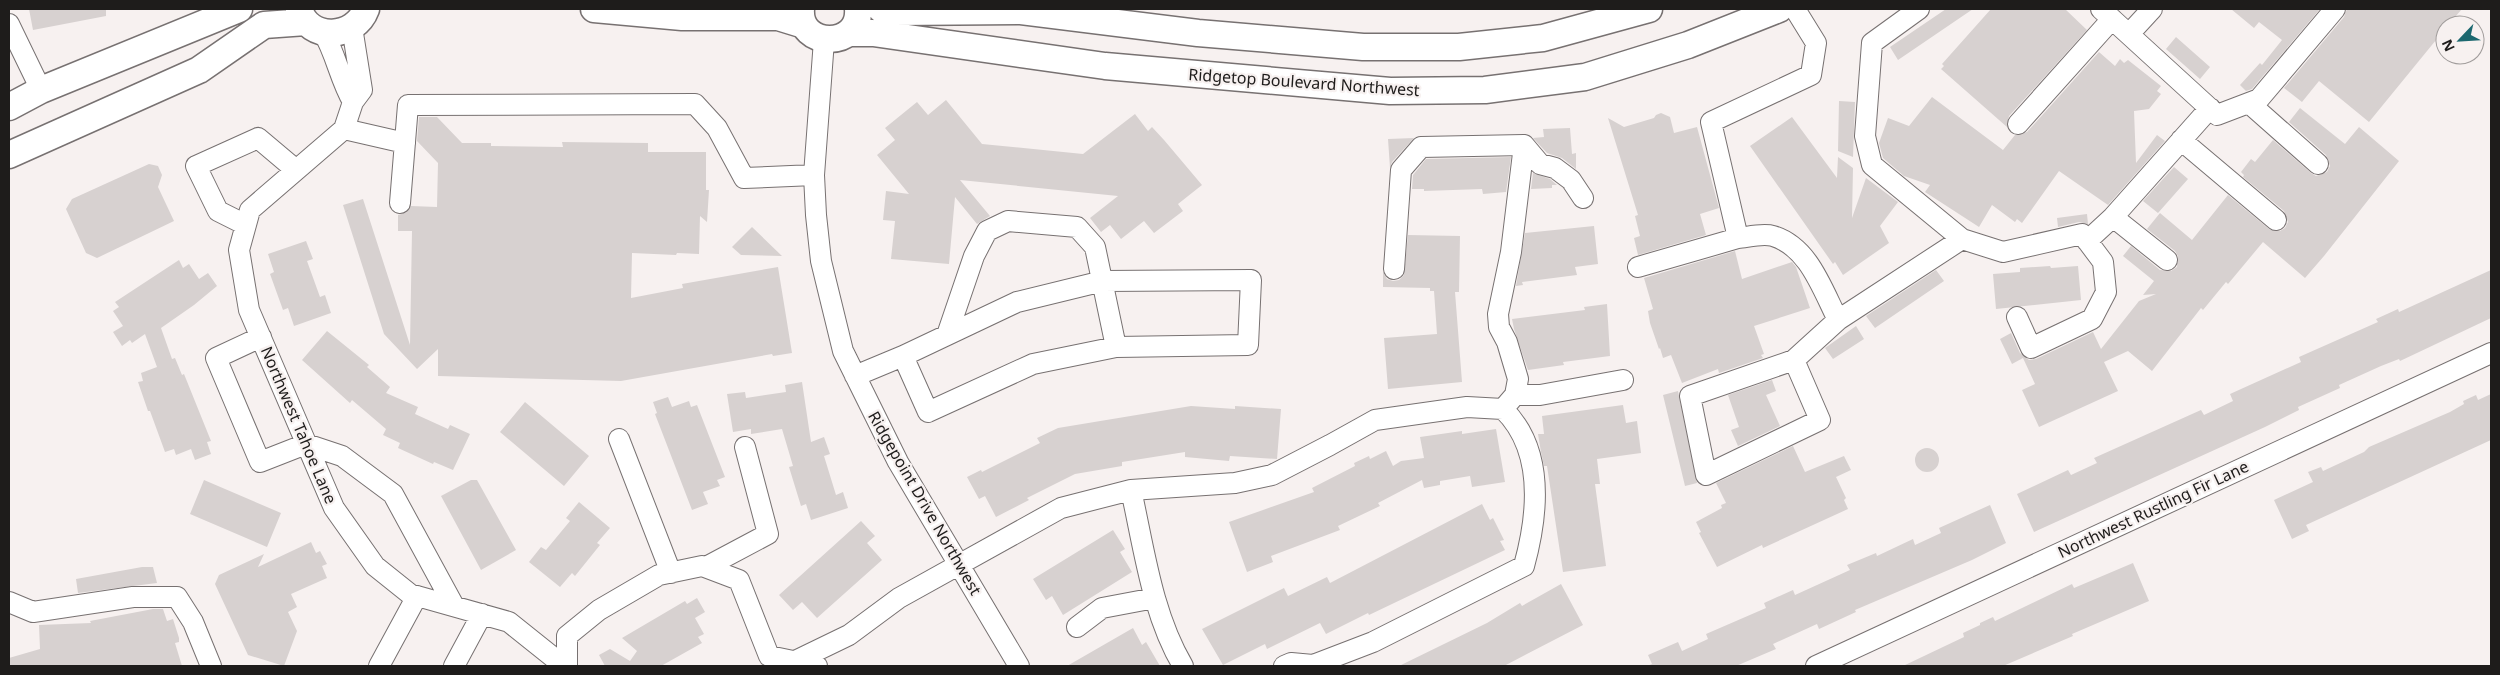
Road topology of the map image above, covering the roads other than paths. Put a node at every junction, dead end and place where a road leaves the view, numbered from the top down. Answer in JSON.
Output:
{"nodes":[{"id":1,"x":239,"y":9,"type":"edge"},
{"id":2,"x":594,"y":9,"type":"edge"},
{"id":3,"x":858,"y":9,"type":"edge"},
{"id":4,"x":881,"y":9,"type":"edge"},
{"id":5,"x":1649,"y":9,"type":"edge"},
{"id":6,"x":1779,"y":9,"type":"edge"},
{"id":7,"x":1795,"y":9,"type":"edge"},
{"id":8,"x":1918,"y":9,"type":"edge"},
{"id":9,"x":2152,"y":9,"type":"edge"},
{"id":10,"x":2336,"y":9,"type":"edge"},
{"id":11,"x":365,"y":14,"type":"edge"},
{"id":12,"x":2107,"y":14,"type":"edge"},
{"id":13,"x":309,"y":21,"type":"edge"},
{"id":14,"x":9,"y":24,"type":"edge"},
{"id":15,"x":820,"y":26,"type":"edge"},
{"id":16,"x":2129,"y":34,"type":"junction"},
{"id":17,"x":41,"y":90,"type":"junction"},
{"id":18,"x":353,"y":102,"type":"junction"},
{"id":19,"x":2249,"y":103,"type":"junction"},
{"id":20,"x":9,"y":107,"type":"edge"},
{"id":21,"x":2210,"y":108,"type":"junction"},
{"id":22,"x":2018,"y":124,"type":"dead end"},
{"id":23,"x":344,"y":128,"type":"junction"},
{"id":24,"x":2181,"y":140,"type":"junction"},
{"id":25,"x":405,"y":143,"type":"junction"},
{"id":26,"x":1524,"y":145,"type":"junction"},
{"id":27,"x":9,"y":155,"type":"edge"},
{"id":28,"x":2318,"y":164,"type":"dead end"},
{"id":29,"x":296,"y":170,"type":"junction"},
{"id":30,"x":814,"y":175,"type":"junction"},
{"id":31,"x":1583,"y":198,"type":"dead end"},
{"id":32,"x":400,"y":203,"type":"dead end"},
{"id":33,"x":2113,"y":217,"type":"junction"},
{"id":34,"x":2276,"y":220,"type":"dead end"},
{"id":35,"x":246,"y":225,"type":"junction"},
{"id":36,"x":1738,"y":238,"type":"junction"},
{"id":37,"x":1962,"y":239,"type":"junction"},
{"id":38,"x":2087,"y":241,"type":"junction"},
{"id":39,"x":2167,"y":260,"type":"dead end"},
{"id":40,"x":1638,"y":266,"type":"dead end"},
{"id":41,"x":1394,"y":269,"type":"dead end"},
{"id":42,"x":1103,"y":281,"type":"junction"},
{"id":43,"x":2017,"y":317,"type":"dead end"},
{"id":44,"x":1838,"y":320,"type":"junction"},
{"id":45,"x":947,"y":335,"type":"junction"},
{"id":46,"x":261,"y":337,"type":"junction"},
{"id":47,"x":1116,"y":347,"type":"junction"},
{"id":48,"x":2491,"y":353,"type":"edge"},
{"id":49,"x":903,"y":356,"type":"junction"},
{"id":50,"x":1794,"y":360,"type":"junction"},
{"id":51,"x":855,"y":376,"type":"junction"},
{"id":52,"x":1623,"y":380,"type":"dead end"},
{"id":53,"x":1509,"y":402,"type":"junction"},
{"id":54,"x":619,"y":439,"type":"dead end"},
{"id":55,"x":306,"y":444,"type":"junction"},
{"id":56,"x":746,"y":447,"type":"dead end"},
{"id":57,"x":1131,"y":490,"type":"junction"},
{"id":58,"x":960,"y":566,"type":"junction"},
{"id":59,"x":706,"y":567,"type":"junction"},
{"id":60,"x":671,"y":573,"type":"junction"},
{"id":61,"x":418,"y":596,"type":"junction"},
{"id":62,"x":1155,"y":598,"type":"junction"},
{"id":63,"x":9,"y":602,"type":"edge"},
{"id":64,"x":454,"y":606,"type":"junction"},
{"id":65,"x":482,"y":614,"type":"junction"},
{"id":66,"x":1077,"y":627,"type":"dead end"},
{"id":67,"x":790,"y":664,"type":"edge"},
{"id":68,"x":211,"y":666,"type":"edge"},
{"id":69,"x":379,"y":666,"type":"edge"},
{"id":70,"x":454,"y":666,"type":"edge"},
{"id":71,"x":566,"y":666,"type":"edge"},
{"id":72,"x":818,"y":666,"type":"edge"},
{"id":73,"x":1019,"y":666,"type":"edge"},
{"id":74,"x":1183,"y":666,"type":"edge"},
{"id":75,"x":1284,"y":666,"type":"edge"},
{"id":76,"x":1816,"y":666,"type":"edge"}],
"edges":[{"from":1,"to":17,"type":"main road"},
{"from":2,"to":15,"type":"main road","name":"Ridgetop Boulevard Northwest"},
{"from":3,"to":15,"type":"main road"},
{"from":4,"to":5,"type":"main road"},
{"from":6,"to":15,"type":"main road","name":"Ridgetop Boulevard Northwest"},
{"from":7,"to":36,"type":"street"},
{"from":8,"to":37,"type":"street"},
{"from":9,"to":16,"type":"street"},
{"from":10,"to":19,"type":"street"},
{"from":11,"to":13,"type":"main road"},
{"from":11,"to":18,"type":"street","name":"Northwest Tahoe Lane"},
{"from":12,"to":16,"type":"street"},
{"from":12,"to":22,"type":"street"},
{"from":13,"to":18,"type":"street"},
{"from":13,"to":27,"type":"main road"},
{"from":14,"to":17,"type":"street"},
{"from":15,"to":30,"type":"street","name":"Ridgepoint Drive Northwest"},
{"from":16,"to":21,"type":"street"},
{"from":17,"to":20,"type":"main road"},
{"from":18,"to":23,"type":"street","name":"Northwest Tahoe Lane"},
{"from":19,"to":21,"type":"street"},
{"from":19,"to":28,"type":"street"},
{"from":21,"to":24,"type":"street"},
{"from":23,"to":25,"type":"street"},
{"from":23,"to":29,"type":"street","name":"Northwest Tahoe Lane"},
{"from":24,"to":33,"type":"street"},
{"from":24,"to":34,"type":"street"},
{"from":25,"to":30,"type":"street"},
{"from":25,"to":32,"type":"street"},
{"from":26,"to":31,"type":"street"},
{"from":26,"to":41,"type":"street"},
{"from":26,"to":53,"type":"street"},
{"from":29,"to":35,"type":"street","name":"Northwest Tahoe Lane"},
{"from":29,"to":35,"type":"street"},
{"from":30,"to":51,"type":"street","name":"Ridgepoint Drive Northwest"},
{"from":33,"to":38,"type":"street"},
{"from":33,"to":39,"type":"street"},
{"from":35,"to":46,"type":"street","name":"Northwest Tahoe Lane"},
{"from":36,"to":40,"type":"street"},
{"from":36,"to":44,"type":"street"},
{"from":37,"to":38,"type":"street"},
{"from":37,"to":44,"type":"street"},
{"from":38,"to":43,"type":"street"},
{"from":42,"to":45,"type":"street"},
{"from":42,"to":45,"type":"street"},
{"from":42,"to":47,"type":"street"},
{"from":42,"to":47,"type":"street"},
{"from":44,"to":50,"type":"street"},
{"from":45,"to":49,"type":"street"},
{"from":46,"to":55,"type":"street","name":"Northwest Tahoe Lane"},
{"from":46,"to":55,"type":"street"},
{"from":47,"to":49,"type":"street"},
{"from":48,"to":76,"type":"street","name":"Northwest Rustling Fir Lane"},
{"from":49,"to":51,"type":"street"},
{"from":50,"to":50,"type":"street"},
{"from":51,"to":58,"type":"street","name":"Ridgepoint Drive Northwest"},
{"from":52,"to":53,"type":"street"},
{"from":53,"to":57,"type":"street"},
{"from":53,"to":75,"type":"street"},
{"from":54,"to":60,"type":"street"},
{"from":55,"to":61,"type":"street","name":"Northwest Tahoe Lane"},
{"from":55,"to":64,"type":"street"},
{"from":56,"to":59,"type":"street"},
{"from":57,"to":58,"type":"street"},
{"from":57,"to":62,"type":"street"},
{"from":58,"to":67,"type":"street"},
{"from":58,"to":73,"type":"street","name":"Ridgepoint Drive Northwest"},
{"from":59,"to":60,"type":"street"},
{"from":59,"to":67,"type":"street"},
{"from":60,"to":71,"type":"street"},
{"from":61,"to":64,"type":"street","name":"Northwest Tahoe Lane"},
{"from":61,"to":69,"type":"street"},
{"from":62,"to":66,"type":"street"},
{"from":62,"to":74,"type":"street"},
{"from":63,"to":68,"type":"street"},
{"from":64,"to":65,"type":"street","name":"Northwest Tahoe Lane"},
{"from":65,"to":70,"type":"street"},
{"from":65,"to":71,"type":"street","name":"Northwest Tahoe Lane"},
{"from":67,"to":72,"type":"street"}]}
